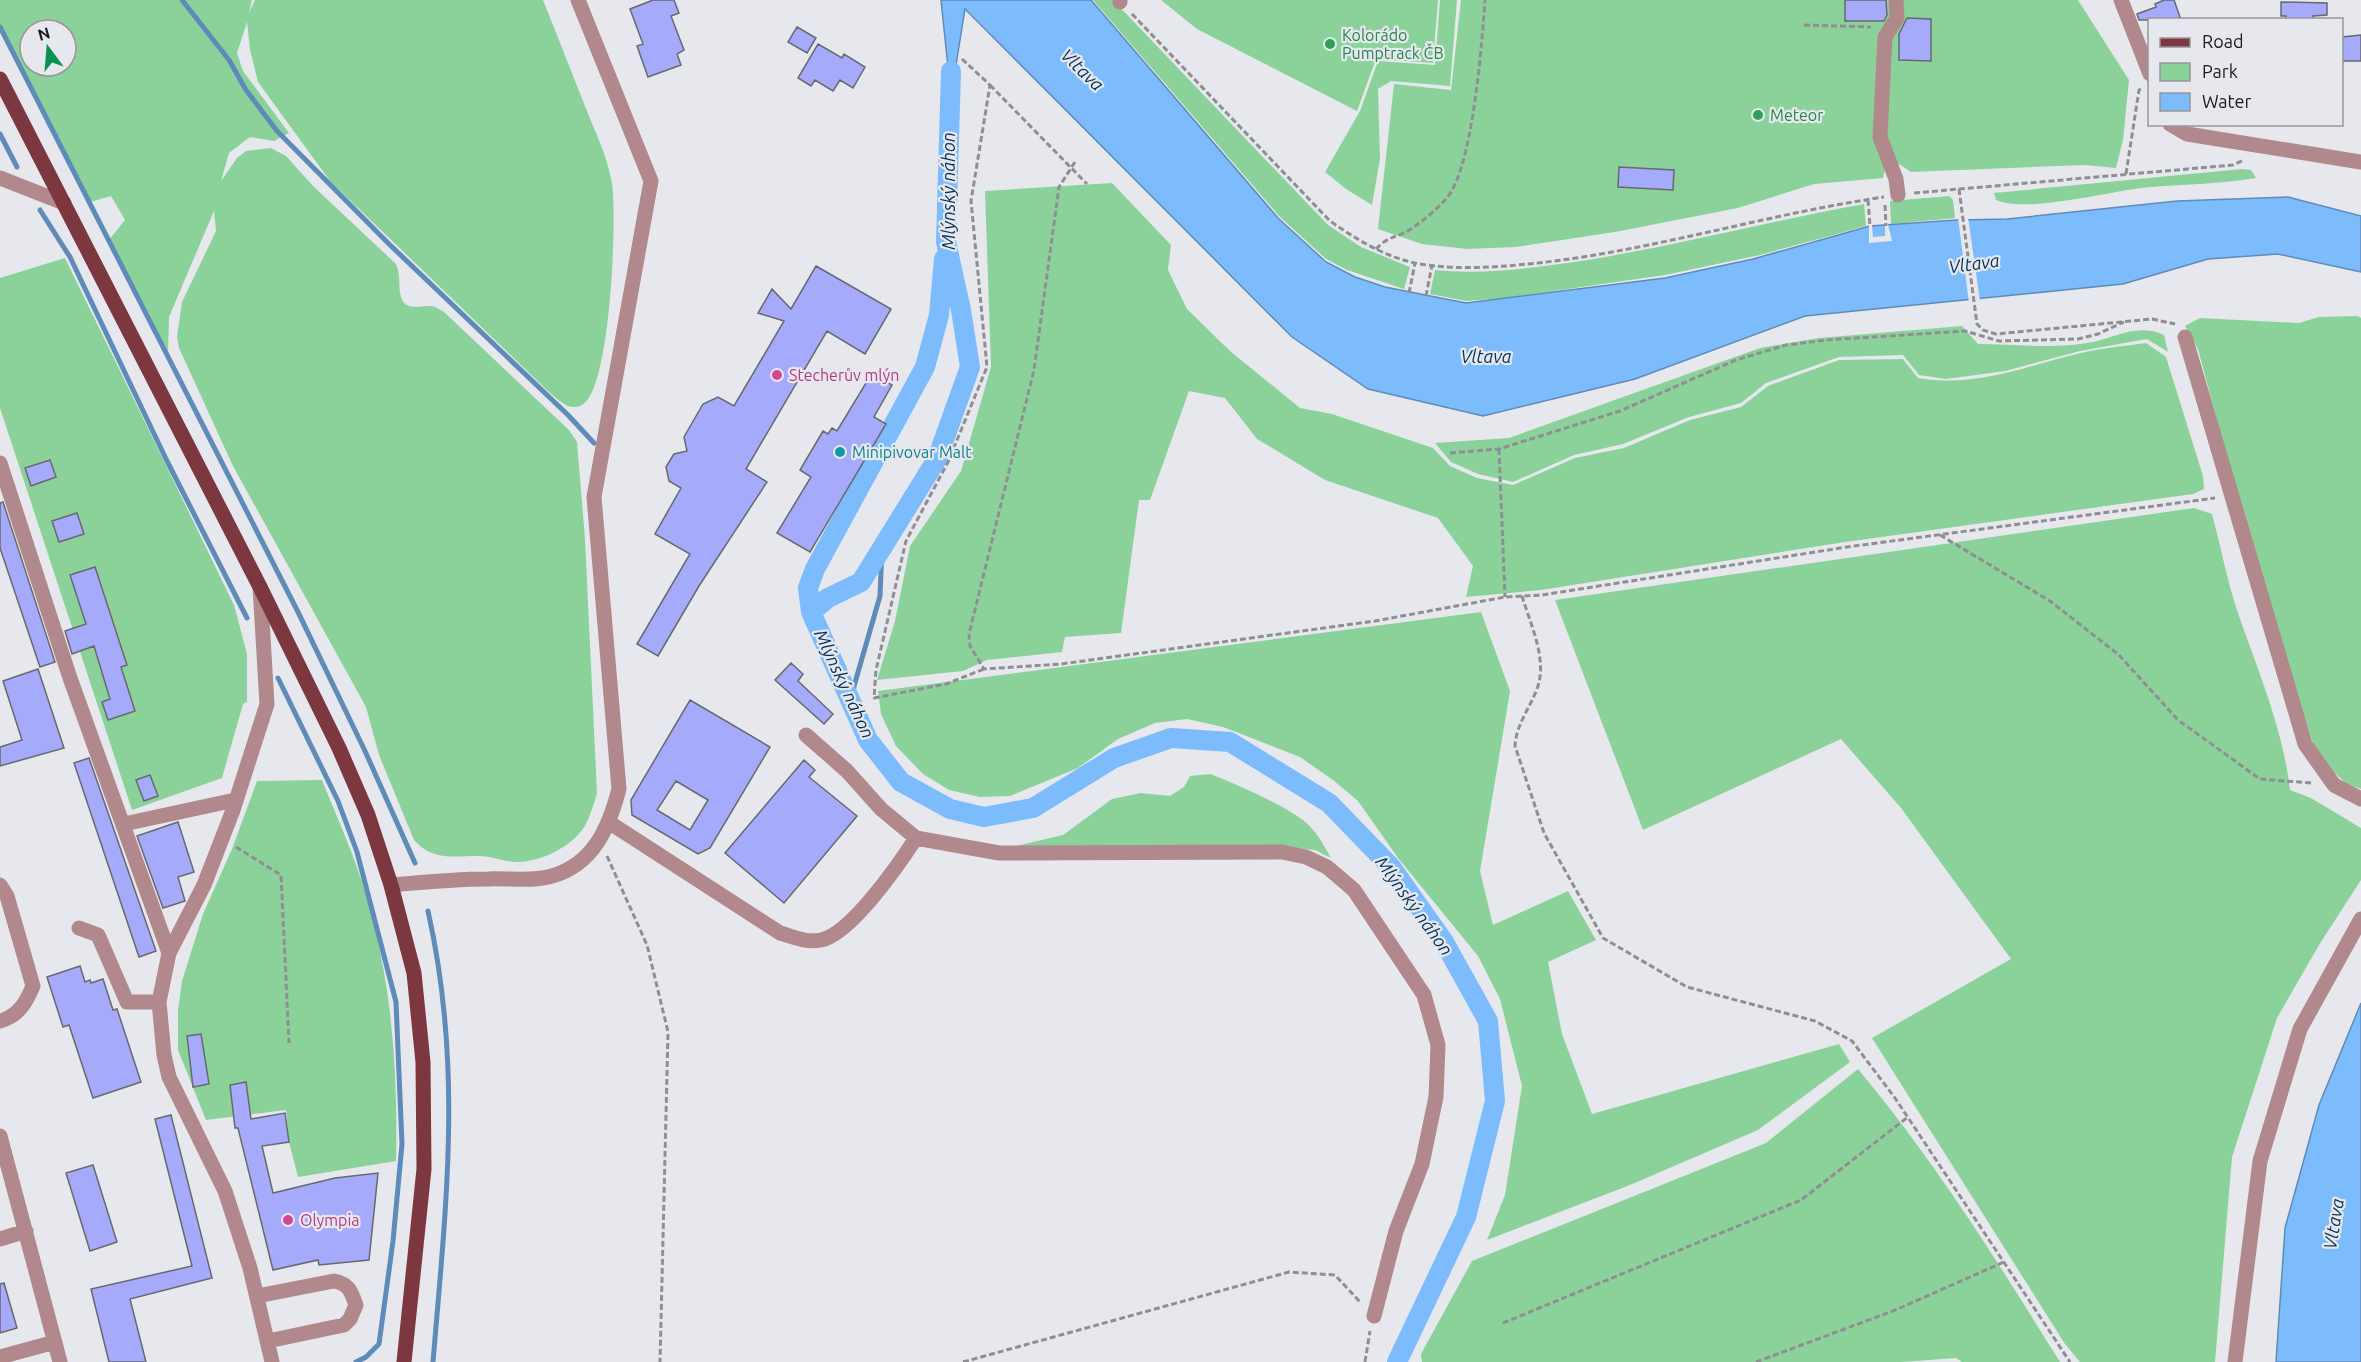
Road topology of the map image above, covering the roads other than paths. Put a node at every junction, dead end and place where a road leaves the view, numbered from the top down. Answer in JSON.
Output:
{"nodes":[{"id":1,"x":578,"y":0,"type":"edge"},
{"id":2,"x":1896,"y":0,"type":"edge"},
{"id":3,"x":2121,"y":0,"type":"edge"},
{"id":4,"x":2148,"y":69,"type":"edge"},
{"id":5,"x":0,"y":79,"type":"edge"},
{"id":6,"x":2173,"y":126,"type":"edge"},
{"id":7,"x":2361,"y":162,"type":"edge"},
{"id":8,"x":0,"y":178,"type":"edge"},
{"id":9,"x":1899,"y":195,"type":"road end"},
{"id":10,"x":63,"y":203,"type":"junction"},
{"id":11,"x":2185,"y":337,"type":"road end"},
{"id":12,"x":0,"y":463,"type":"edge"},
{"id":13,"x":260,"y":587,"type":"junction"},
{"id":14,"x":806,"y":735,"type":"dead end"},
{"id":15,"x":2361,"y":799,"type":"edge"},
{"id":16,"x":235,"y":800,"type":"junction"},
{"id":17,"x":610,"y":823,"type":"junction"},
{"id":18,"x":124,"y":824,"type":"junction"},
{"id":19,"x":916,"y":838,"type":"junction"},
{"id":20,"x":0,"y":885,"type":"edge"},
{"id":21,"x":391,"y":885,"type":"junction"},
{"id":22,"x":2361,"y":920,"type":"edge"},
{"id":23,"x":79,"y":928,"type":"dead end"},
{"id":24,"x":169,"y":953,"type":"junction"},
{"id":25,"x":159,"y":1002,"type":"junction"},
{"id":26,"x":0,"y":1021,"type":"edge"},
{"id":27,"x":0,"y":1136,"type":"edge"},
{"id":28,"x":26,"y":1231,"type":"junction"},
{"id":29,"x":0,"y":1239,"type":"edge"},
{"id":30,"x":257,"y":1296,"type":"junction"},
{"id":31,"x":1374,"y":1316,"type":"road end"},
{"id":32,"x":55,"y":1341,"type":"junction"},
{"id":33,"x":268,"y":1341,"type":"junction"},
{"id":34,"x":0,"y":1357,"type":"edge"},
{"id":35,"x":60,"y":1362,"type":"edge"},
{"id":36,"x":273,"y":1362,"type":"edge"},
{"id":37,"x":404,"y":1362,"type":"edge"},
{"id":38,"x":2235,"y":1362,"type":"edge"}],
"edges":[{"from":1,"to":17,"type":"street"},
{"from":2,"to":9,"type":"street"},
{"from":3,"to":4,"type":"street"},
{"from":5,"to":10,"type":"main road"},
{"from":6,"to":7,"type":"street"},
{"from":8,"to":10,"type":"street"},
{"from":10,"to":13,"type":"main road"},
{"from":11,"to":15,"type":"street"},
{"from":12,"to":18,"type":"street"},
{"from":13,"to":16,"type":"street"},
{"from":13,"to":21,"type":"main road"},
{"from":14,"to":19,"type":"street"},
{"from":16,"to":18,"type":"street"},
{"from":16,"to":24,"type":"street"},
{"from":17,"to":19,"type":"street"},
{"from":17,"to":21,"type":"street"},
{"from":18,"to":24,"type":"street"},
{"from":19,"to":31,"type":"street"},
{"from":20,"to":26,"type":"street"},
{"from":21,"to":37,"type":"main road"},
{"from":22,"to":38,"type":"street"},
{"from":23,"to":25,"type":"street"},
{"from":24,"to":25,"type":"street"},
{"from":25,"to":30,"type":"street"},
{"from":27,"to":28,"type":"street"},
{"from":28,"to":29,"type":"street"},
{"from":28,"to":32,"type":"street"},
{"from":30,"to":33,"type":"street"},
{"from":30,"to":33,"type":"street"},
{"from":32,"to":34,"type":"street"},
{"from":32,"to":35,"type":"street"},
{"from":33,"to":36,"type":"street"}]}
